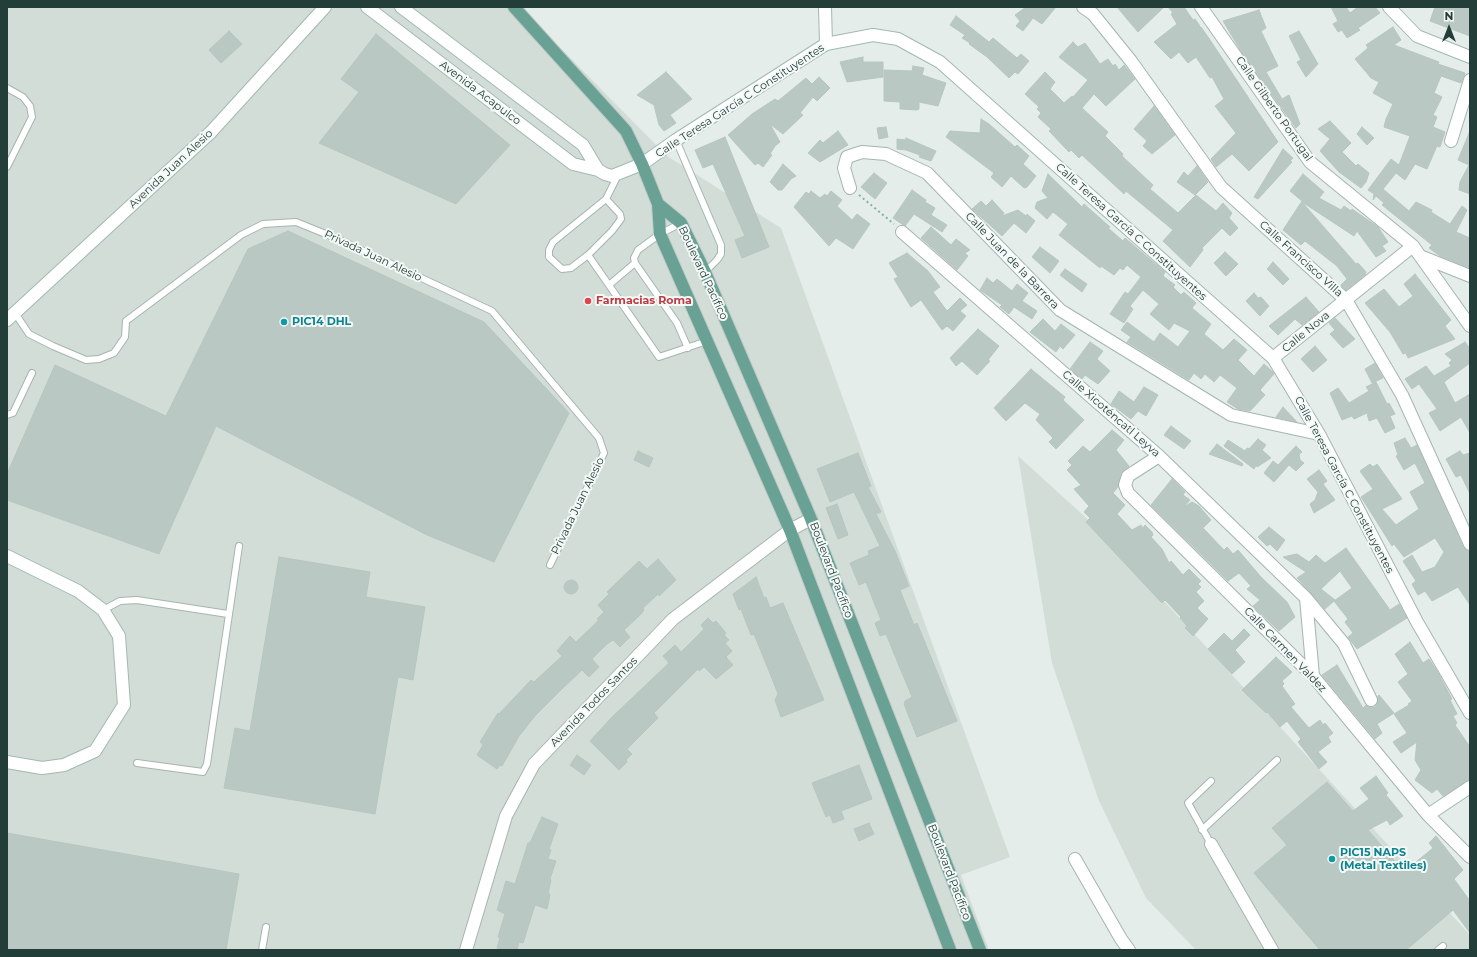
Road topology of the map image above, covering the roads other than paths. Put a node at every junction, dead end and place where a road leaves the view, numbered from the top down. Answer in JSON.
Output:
{"nodes":[{"id":1,"x":325,"y":7,"type":"edge"},
{"id":2,"x":367,"y":7,"type":"edge"},
{"id":3,"x":401,"y":7,"type":"edge"},
{"id":4,"x":514,"y":7,"type":"edge"},
{"id":5,"x":825,"y":7,"type":"edge"},
{"id":6,"x":1083,"y":7,"type":"edge"},
{"id":7,"x":1201,"y":7,"type":"edge"},
{"id":8,"x":1391,"y":8,"type":"edge"},
{"id":9,"x":826,"y":44,"type":"junction"},
{"id":10,"x":1470,"y":57,"type":"edge"},
{"id":11,"x":1470,"y":80,"type":"edge"},
{"id":12,"x":7,"y":88,"type":"edge"},
{"id":13,"x":676,"y":140,"type":"junction"},
{"id":14,"x":1451,"y":141,"type":"dead end"},
{"id":15,"x":642,"y":164,"type":"junction"},
{"id":16,"x":7,"y":167,"type":"edge"},
{"id":17,"x":598,"y":170,"type":"junction"},
{"id":18,"x":618,"y":175,"type":"junction"},
{"id":19,"x":850,"y":188,"type":"road end"},
{"id":20,"x":606,"y":199,"type":"junction"},
{"id":21,"x":658,"y":204,"type":"junction"},
{"id":22,"x":681,"y":223,"type":"junction"},
{"id":23,"x":902,"y":232,"type":"road end"},
{"id":24,"x":660,"y":234,"type":"junction"},
{"id":25,"x":1417,"y":251,"type":"junction"},
{"id":26,"x":588,"y":255,"type":"junction"},
{"id":27,"x":635,"y":263,"type":"junction"},
{"id":28,"x":705,"y":272,"type":"junction"},
{"id":29,"x":1470,"y":276,"type":"edge"},
{"id":30,"x":608,"y":285,"type":"junction"},
{"id":31,"x":1346,"y":300,"type":"junction"},
{"id":32,"x":11,"y":316,"type":"edge"},
{"id":33,"x":1470,"y":326,"type":"edge"},
{"id":34,"x":707,"y":341,"type":"junction"},
{"id":35,"x":688,"y":348,"type":"junction"},
{"id":36,"x":1273,"y":358,"type":"junction"},
{"id":37,"x":32,"y":373,"type":"dead end"},
{"id":38,"x":7,"y":415,"type":"edge"},
{"id":39,"x":1319,"y":434,"type":"junction"},
{"id":40,"x":1159,"y":456,"type":"junction"},
{"id":41,"x":811,"y":519,"type":"junction"},
{"id":42,"x":790,"y":530,"type":"junction"},
{"id":43,"x":1470,"y":544,"type":"edge"},
{"id":44,"x":239,"y":546,"type":"dead end"},
{"id":45,"x":7,"y":556,"type":"edge"},
{"id":46,"x":550,"y":565,"type":"dead end"},
{"id":47,"x":1306,"y":598,"type":"junction"},
{"id":48,"x":103,"y":610,"type":"junction"},
{"id":49,"x":228,"y":614,"type":"junction"},
{"id":50,"x":1313,"y":676,"type":"junction"},
{"id":51,"x":1371,"y":700,"type":"dead end"},
{"id":52,"x":1470,"y":713,"type":"edge"},
{"id":53,"x":1277,"y":760,"type":"dead end"},
{"id":54,"x":7,"y":762,"type":"edge"},
{"id":55,"x":137,"y":763,"type":"dead end"},
{"id":56,"x":1211,"y":781,"type":"dead end"},
{"id":57,"x":1470,"y":787,"type":"edge"},
{"id":58,"x":1428,"y":815,"type":"junction"},
{"id":59,"x":1202,"y":830,"type":"junction"},
{"id":60,"x":1211,"y":844,"type":"joint"},
{"id":61,"x":1470,"y":857,"type":"edge"},
{"id":62,"x":1075,"y":859,"type":"dead end"},
{"id":63,"x":266,"y":927,"type":"dead end"},
{"id":64,"x":262,"y":950,"type":"edge"},
{"id":65,"x":466,"y":950,"type":"edge"},
{"id":66,"x":950,"y":950,"type":"edge"},
{"id":67,"x":980,"y":950,"type":"edge"},
{"id":68,"x":1129,"y":950,"type":"edge"},
{"id":69,"x":1272,"y":950,"type":"edge"}],
"edges":[{"from":1,"to":32,"type":"street","name":"Avenida Juan Alesio"},
{"from":2,"to":17,"type":"street","name":"Avenida Acapulco"},
{"from":3,"to":17,"type":"street","name":"Avenida Acapulco"},
{"from":4,"to":15,"type":"main road","name":"Boulevard Pacífico"},
{"from":5,"to":9,"type":"street"},
{"from":6,"to":31,"type":"street","name":"Calle Francisco Villa"},
{"from":7,"to":25,"type":"street","name":"Calle Gilberto Portugal"},
{"from":8,"to":10,"type":"street"},
{"from":9,"to":13,"type":"street","name":"Calle Teresa García C Constituyentes"},
{"from":9,"to":36,"type":"street","name":"Calle Teresa García C Constituyentes"},
{"from":11,"to":14,"type":"street"},
{"from":12,"to":16,"type":"lane"},
{"from":13,"to":15,"type":"street","name":"Calle Teresa García C Constituyentes"},
{"from":13,"to":28,"type":"lane"},
{"from":15,"to":18,"type":"street"},
{"from":15,"to":21,"type":"main road","name":"Boulevard Pacífico"},
{"from":17,"to":18,"type":"street","name":"Avenida Acapulco"},
{"from":18,"to":20,"type":"lane"},
{"from":19,"to":39,"type":"street","name":"Calle Juan de la Barrera"},
{"from":20,"to":26,"type":"lane"},
{"from":20,"to":26,"type":"lane"},
{"from":21,"to":22,"type":"main road","name":"Boulevard Pacífico"},
{"from":21,"to":24,"type":"main road","name":"Boulevard Pacífico"},
{"from":22,"to":24,"type":"lane"},
{"from":22,"to":28,"type":"main road","name":"Boulevard Pacífico"},
{"from":23,"to":40,"type":"street","name":"Calle Xicoténcatl Leyva"},
{"from":24,"to":27,"type":"lane"},
{"from":24,"to":34,"type":"main road","name":"Boulevard Pacífico"},
{"from":25,"to":29,"type":"street"},
{"from":25,"to":31,"type":"street","name":"Calle Nova"},
{"from":25,"to":33,"type":"street"},
{"from":26,"to":30,"type":"lane"},
{"from":27,"to":30,"type":"lane"},
{"from":27,"to":35,"type":"lane"},
{"from":28,"to":41,"type":"main road","name":"Boulevard Pacífico"},
{"from":30,"to":35,"type":"lane"},
{"from":31,"to":36,"type":"street","name":"Calle Nova"},
{"from":31,"to":43,"type":"street","name":"Calle Francisco Villa"},
{"from":32,"to":46,"type":"lane","name":"Privada Juan Alesio"},
{"from":34,"to":35,"type":"lane"},
{"from":34,"to":42,"type":"main road","name":"Boulevard Pacífico"},
{"from":36,"to":39,"type":"street","name":"Calle Teresa García C Constituyentes"},
{"from":37,"to":38,"type":"lane"},
{"from":39,"to":52,"type":"street","name":"Calle Teresa García C Constituyentes"},
{"from":40,"to":47,"type":"street","name":"Calle Xicoténcatl Leyva"},
{"from":40,"to":50,"type":"street","name":"Calle Carmen Valdez"},
{"from":41,"to":42,"type":"street","name":"Avenida Todos Santos"},
{"from":41,"to":67,"type":"main road","name":"Boulevard Pacífico"},
{"from":42,"to":65,"type":"street","name":"Avenida Todos Santos"},
{"from":42,"to":66,"type":"main road","name":"Boulevard Pacífico"},
{"from":44,"to":49,"type":"lane"},
{"from":45,"to":48,"type":"street"},
{"from":47,"to":50,"type":"street"},
{"from":47,"to":51,"type":"street","name":"Calle Xicoténcatl Leyva"},
{"from":48,"to":49,"type":"lane"},
{"from":48,"to":54,"type":"street"},
{"from":49,"to":55,"type":"lane"},
{"from":50,"to":58,"type":"street","name":"Calle Carmen Valdez"},
{"from":53,"to":59,"type":"lane"},
{"from":56,"to":59,"type":"lane"},
{"from":57,"to":58,"type":"street"},
{"from":58,"to":61,"type":"street","name":"Calle Carmen Valdez"},
{"from":59,"to":60,"type":"lane"},
{"from":60,"to":69,"type":"street"},
{"from":62,"to":68,"type":"street"},
{"from":63,"to":64,"type":"lane"}]}
